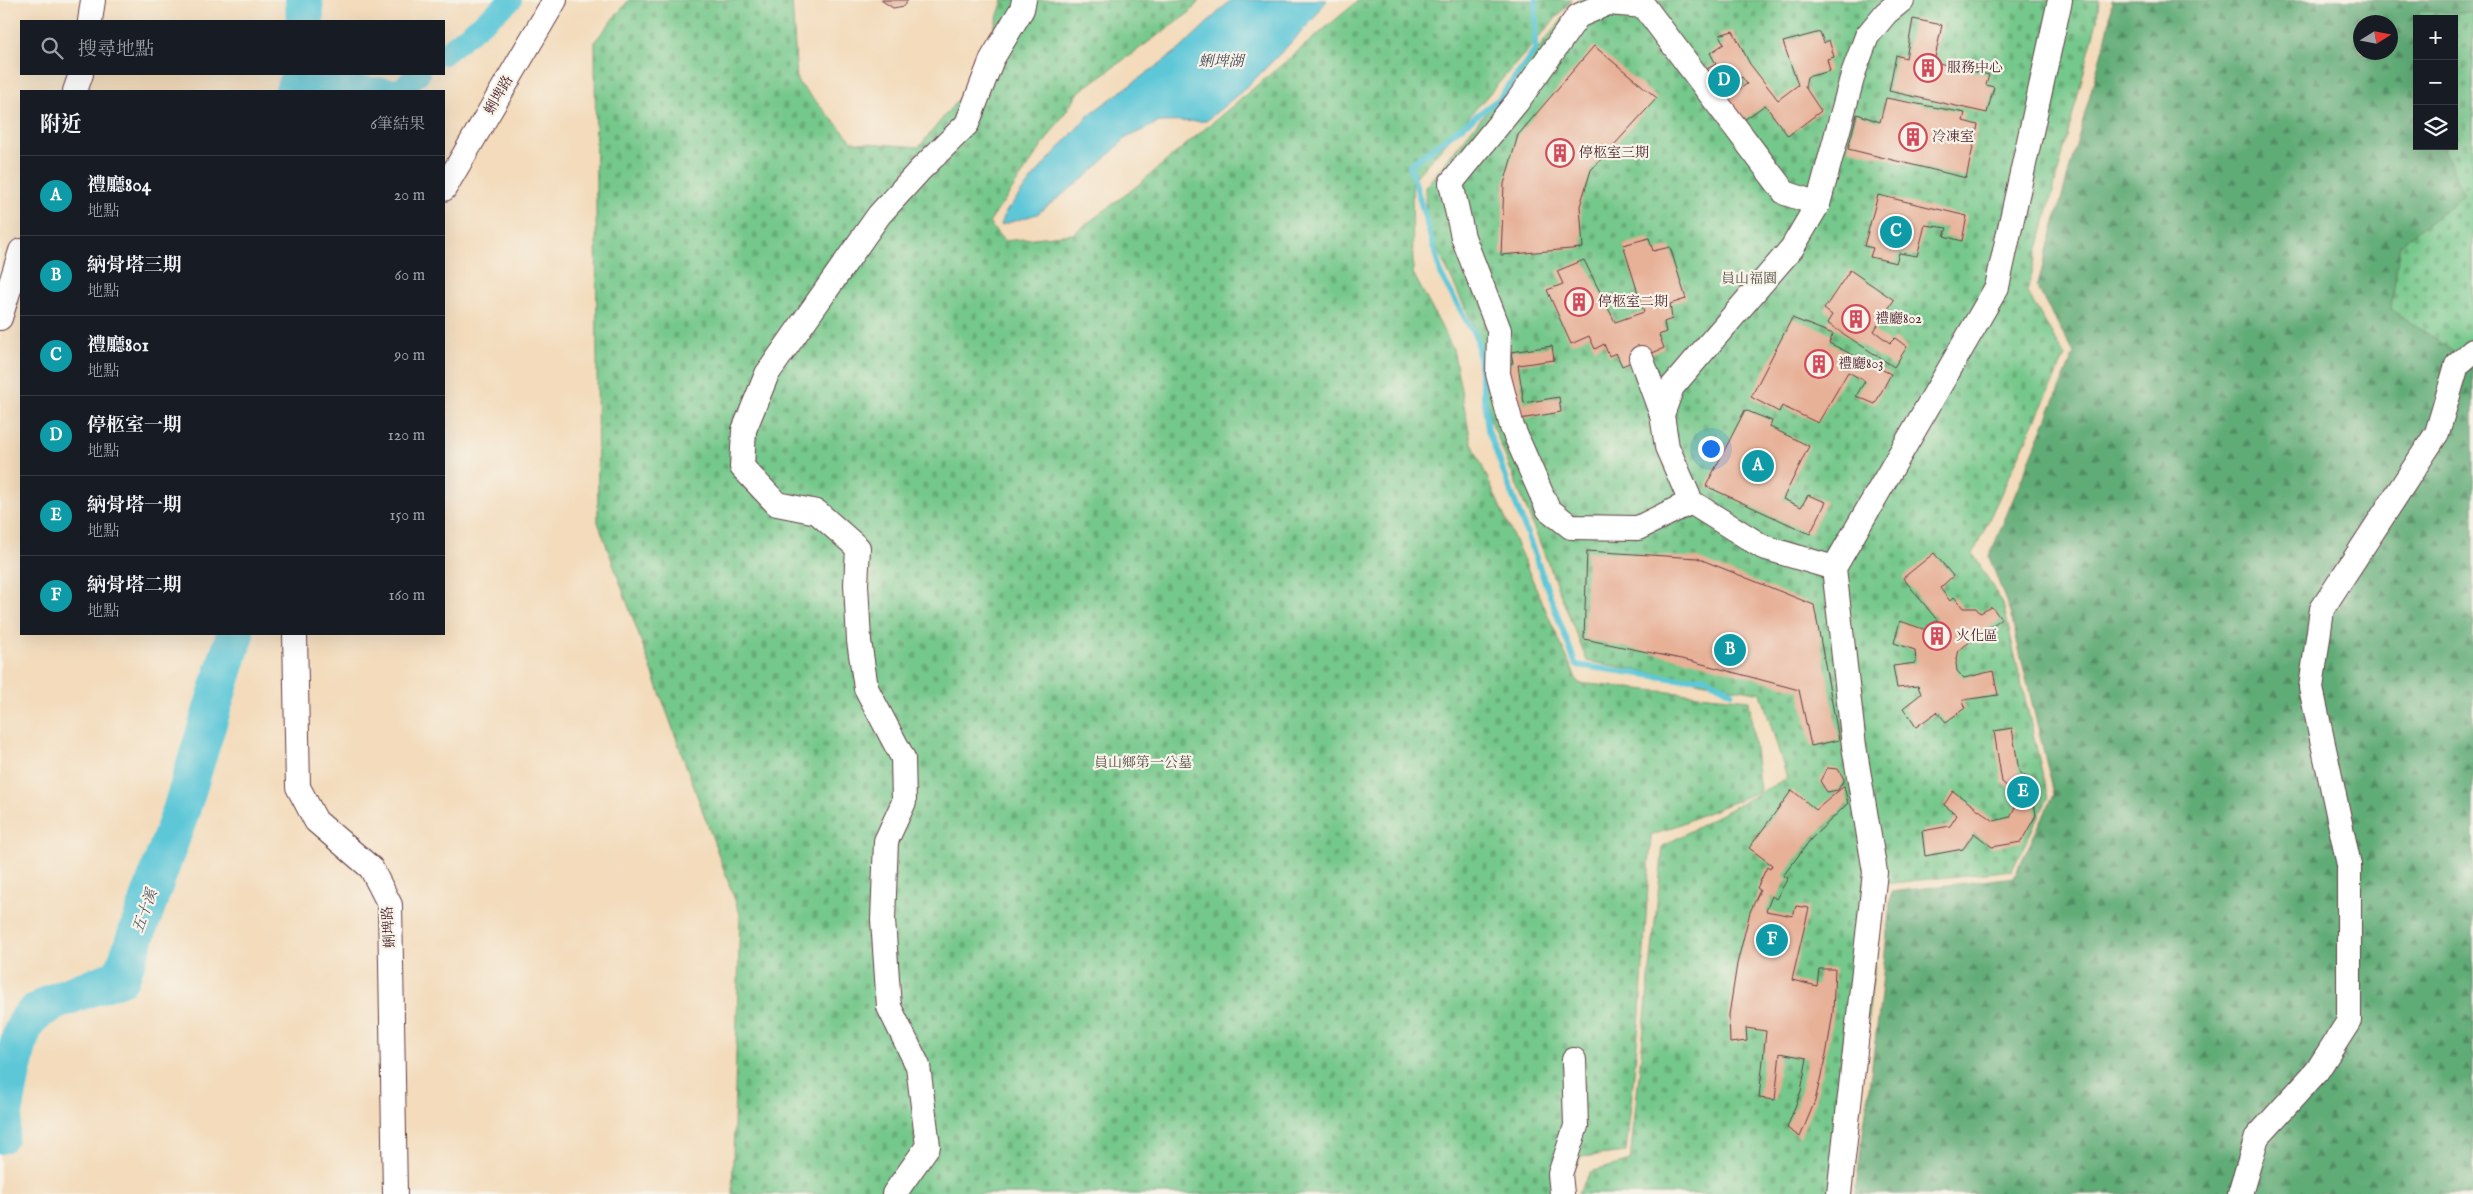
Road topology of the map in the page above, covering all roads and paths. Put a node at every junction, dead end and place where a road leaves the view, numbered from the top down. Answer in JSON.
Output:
{"nodes":[{"id":1,"x":93,"y":0,"type":"edge"},
{"id":2,"x":555,"y":0,"type":"edge"},
{"id":3,"x":1024,"y":0,"type":"edge"},
{"id":4,"x":1902,"y":0,"type":"edge"},
{"id":5,"x":2060,"y":0,"type":"edge"},
{"id":6,"x":90,"y":20,"type":"edge"},
{"id":7,"x":80,"y":75,"type":"edge"},
{"id":8,"x":75,"y":90,"type":"edge"},
{"id":9,"x":445,"y":187,"type":"edge"},
{"id":10,"x":1818,"y":204,"type":"junction"},
{"id":11,"x":0,"y":252,"type":"edge"},
{"id":12,"x":20,"y":252,"type":"edge"},
{"id":13,"x":20,"y":255,"type":"edge"},
{"id":14,"x":0,"y":318,"type":"edge"},
{"id":15,"x":2473,"y":351,"type":"edge"},
{"id":16,"x":1641,"y":358,"type":"dead end"},
{"id":17,"x":1662,"y":415,"type":"junction"},
{"id":18,"x":1691,"y":502,"type":"junction"},
{"id":19,"x":1834,"y":568,"type":"junction"},
{"id":20,"x":295,"y":635,"type":"edge"},
{"id":21,"x":1574,"y":1060,"type":"dead end"},
{"id":22,"x":395,"y":1194,"type":"edge"},
{"id":23,"x":894,"y":1194,"type":"edge"},
{"id":24,"x":1562,"y":1194,"type":"edge"},
{"id":25,"x":1839,"y":1194,"type":"edge"},
{"id":26,"x":2240,"y":1194,"type":"edge"}],
"edges":[{"from":1,"to":6,"type":"street"},
{"from":2,"to":9,"type":"street","name":"蜊埤路"},
{"from":3,"to":23,"type":"street"},
{"from":4,"to":10,"type":"street"},
{"from":5,"to":19,"type":"street"},
{"from":7,"to":8,"type":"street"},
{"from":10,"to":17,"type":"street"},
{"from":10,"to":18,"type":"street"},
{"from":11,"to":12,"type":"street"},
{"from":13,"to":14,"type":"street"},
{"from":15,"to":26,"type":"street"},
{"from":16,"to":17,"type":"street"},
{"from":17,"to":18,"type":"street"},
{"from":18,"to":19,"type":"street"},
{"from":19,"to":25,"type":"street"},
{"from":20,"to":22,"type":"street","name":"蜊埤路"},
{"from":21,"to":24,"type":"street"}]}
